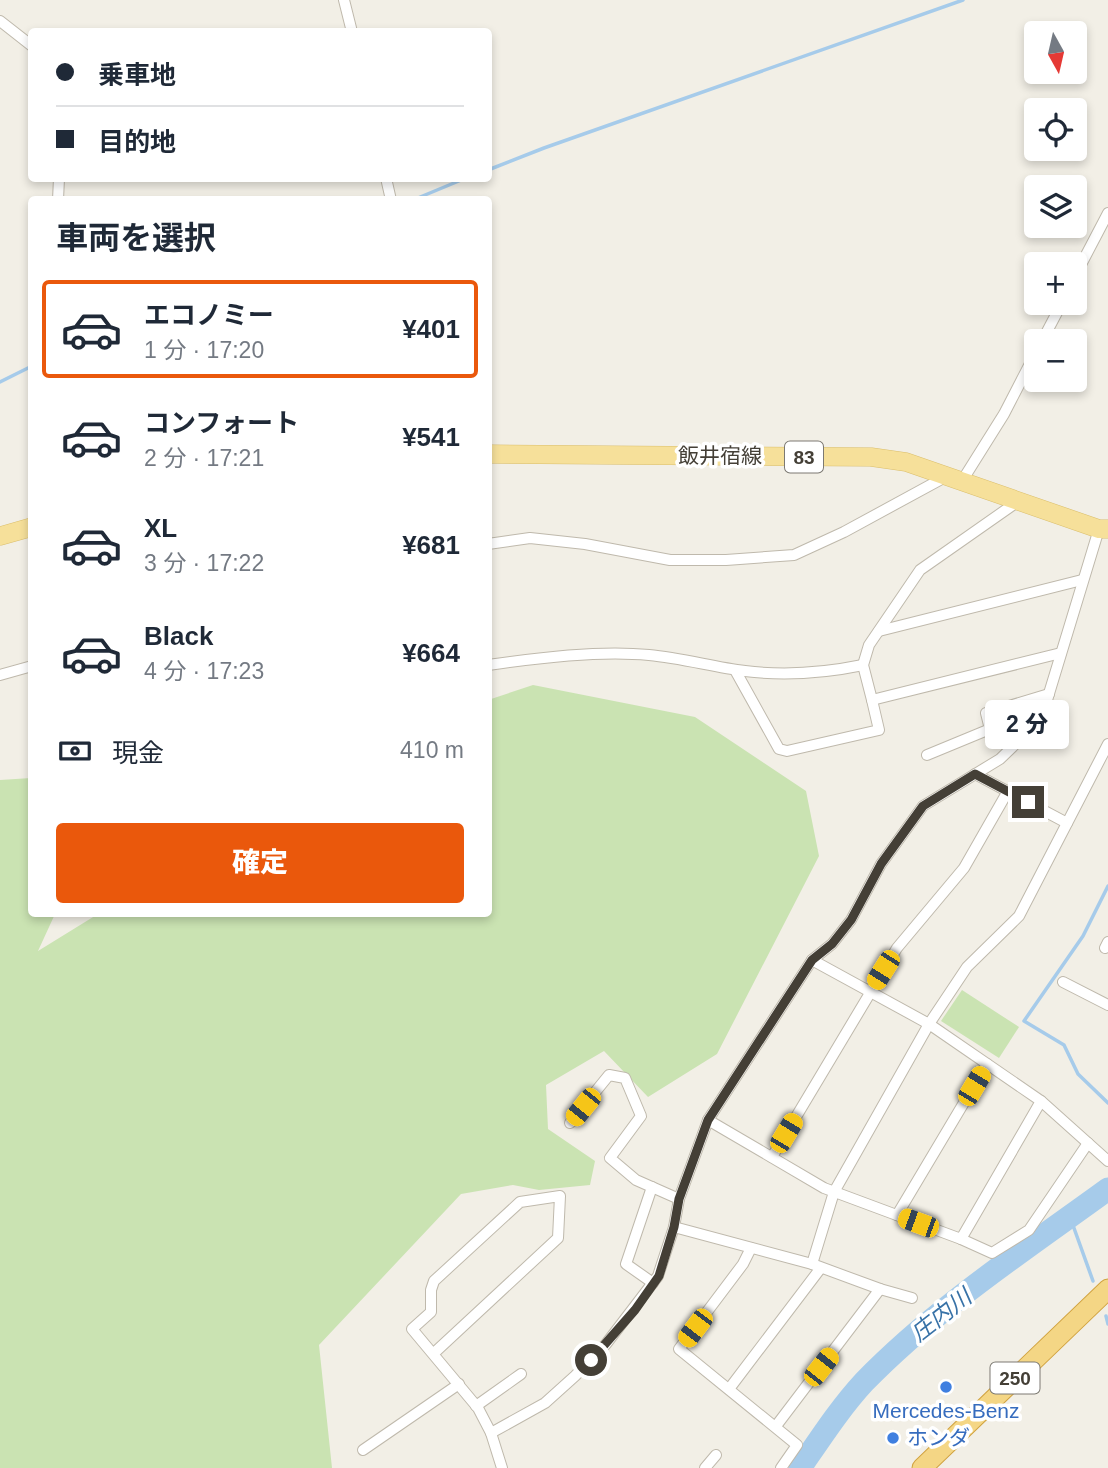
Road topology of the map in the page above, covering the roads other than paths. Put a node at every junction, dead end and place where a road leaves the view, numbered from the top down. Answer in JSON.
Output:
{"nodes":[{"id":1,"x":344,"y":0,"type":"edge"},
{"id":2,"x":0,"y":22,"type":"edge"},
{"id":3,"x":351,"y":28,"type":"edge"},
{"id":4,"x":28,"y":43,"type":"edge"},
{"id":5,"x":1108,"y":213,"type":"edge"},
{"id":6,"x":1087,"y":253,"type":"edge"},
{"id":7,"x":1024,"y":375,"type":"edge"},
{"id":8,"x":492,"y":454,"type":"edge"},
{"id":9,"x":955,"y":478,"type":"junction"},
{"id":10,"x":1017,"y":502,"type":"junction"},
{"id":11,"x":28,"y":528,"type":"edge"},
{"id":12,"x":1103,"y":529,"type":"edge"},
{"id":13,"x":0,"y":537,"type":"edge"},
{"id":14,"x":492,"y":543,"type":"edge"},
{"id":15,"x":1082,"y":580,"type":"junction"},
{"id":16,"x":878,"y":631,"type":"junction"},
{"id":17,"x":1061,"y":653,"type":"junction"},
{"id":18,"x":492,"y":665,"type":"edge"},
{"id":19,"x":863,"y":665,"type":"junction"},
{"id":20,"x":28,"y":667,"type":"edge"},
{"id":21,"x":735,"y":670,"type":"junction"},
{"id":22,"x":0,"y":675,"type":"edge"},
{"id":23,"x":1049,"y":694,"type":"junction"},
{"id":24,"x":872,"y":700,"type":"junction"},
{"id":25,"x":1108,"y":744,"type":"edge"},
{"id":26,"x":927,"y":755,"type":"dead end"},
{"id":27,"x":975,"y":774,"type":"junction"},
{"id":28,"x":1008,"y":791,"type":"junction"},
{"id":29,"x":1067,"y":823,"type":"junction"},
{"id":30,"x":812,"y":960,"type":"junction"},
{"id":31,"x":1063,"y":982,"type":"dead end"},
{"id":32,"x":869,"y":992,"type":"junction"},
{"id":33,"x":1108,"y":1006,"type":"edge"},
{"id":34,"x":929,"y":1024,"type":"junction"},
{"id":35,"x":987,"y":1064,"type":"junction"},
{"id":36,"x":1041,"y":1101,"type":"junction"},
{"id":37,"x":708,"y":1120,"type":"junction"},
{"id":38,"x":570,"y":1123,"type":"dead end"},
{"id":39,"x":1088,"y":1143,"type":"junction"},
{"id":40,"x":772,"y":1157,"type":"junction"},
{"id":41,"x":1108,"y":1161,"type":"edge"},
{"id":42,"x":652,"y":1187,"type":"junction"},
{"id":43,"x":834,"y":1192,"type":"junction"},
{"id":44,"x":679,"y":1199,"type":"junction"},
{"id":45,"x":897,"y":1215,"type":"junction"},
{"id":46,"x":674,"y":1227,"type":"junction"},
{"id":47,"x":961,"y":1239,"type":"junction"},
{"id":48,"x":751,"y":1248,"type":"junction"},
{"id":49,"x":816,"y":1267,"type":"junction"},
{"id":50,"x":653,"y":1283,"type":"junction"},
{"id":51,"x":880,"y":1289,"type":"junction"},
{"id":52,"x":1108,"y":1289,"type":"edge"},
{"id":53,"x":912,"y":1298,"type":"dead end"},
{"id":54,"x":433,"y":1354,"type":"junction"},
{"id":55,"x":520,"y":1374,"type":"dead end"},
{"id":56,"x":459,"y":1384,"type":"junction"},
{"id":57,"x":729,"y":1389,"type":"junction"},
{"id":58,"x":476,"y":1406,"type":"junction"},
{"id":59,"x":776,"y":1426,"type":"junction"},
{"id":60,"x":491,"y":1433,"type":"junction"},
{"id":61,"x":363,"y":1450,"type":"dead end"},
{"id":62,"x":716,"y":1454,"type":"dead end"},
{"id":63,"x":502,"y":1468,"type":"edge"},
{"id":64,"x":705,"y":1468,"type":"edge"},
{"id":65,"x":781,"y":1468,"type":"edge"},
{"id":66,"x":922,"y":1468,"type":"edge"}],
"edges":[{"from":1,"to":3,"type":"street"},
{"from":2,"to":4,"type":"street"},
{"from":5,"to":6,"type":"street"},
{"from":7,"to":9,"type":"street"},
{"from":8,"to":9,"type":"main road","name":"飯井宿線","number":"83"},
{"from":9,"to":10,"type":"main road","name":"飯井宿線","number":"83"},
{"from":9,"to":14,"type":"street"},
{"from":10,"to":12,"type":"main road","name":"飯井宿線","number":"83"},
{"from":10,"to":16,"type":"street"},
{"from":11,"to":13,"type":"main road"},
{"from":12,"to":15,"type":"street"},
{"from":15,"to":16,"type":"street"},
{"from":15,"to":17,"type":"street"},
{"from":16,"to":19,"type":"street"},
{"from":17,"to":23,"type":"street"},
{"from":17,"to":24,"type":"street"},
{"from":18,"to":21,"type":"street"},
{"from":19,"to":21,"type":"street"},
{"from":19,"to":24,"type":"street"},
{"from":20,"to":22,"type":"street"},
{"from":21,"to":24,"type":"street"},
{"from":23,"to":26,"type":"street"},
{"from":23,"to":27,"type":"street"},
{"from":25,"to":29,"type":"street"},
{"from":27,"to":28,"type":"street"},
{"from":27,"to":30,"type":"street"},
{"from":28,"to":29,"type":"street"},
{"from":28,"to":32,"type":"street"},
{"from":29,"to":34,"type":"street"},
{"from":30,"to":32,"type":"street"},
{"from":30,"to":37,"type":"street"},
{"from":31,"to":33,"type":"street"},
{"from":32,"to":34,"type":"street"},
{"from":32,"to":40,"type":"street"},
{"from":34,"to":35,"type":"street"},
{"from":34,"to":43,"type":"street"},
{"from":35,"to":36,"type":"street"},
{"from":35,"to":45,"type":"street"},
{"from":36,"to":39,"type":"street"},
{"from":36,"to":47,"type":"street"},
{"from":37,"to":40,"type":"street"},
{"from":37,"to":44,"type":"street"},
{"from":38,"to":42,"type":"street"},
{"from":39,"to":41,"type":"street"},
{"from":39,"to":47,"type":"street"},
{"from":40,"to":43,"type":"street"},
{"from":42,"to":44,"type":"street"},
{"from":42,"to":50,"type":"street"},
{"from":43,"to":45,"type":"street"},
{"from":43,"to":49,"type":"street"},
{"from":44,"to":46,"type":"street"},
{"from":45,"to":47,"type":"street"},
{"from":46,"to":48,"type":"street"},
{"from":46,"to":50,"type":"street"},
{"from":48,"to":49,"type":"street"},
{"from":48,"to":57,"type":"street"},
{"from":49,"to":51,"type":"street"},
{"from":49,"to":57,"type":"street"},
{"from":50,"to":60,"type":"street"},
{"from":51,"to":53,"type":"street"},
{"from":51,"to":59,"type":"street"},
{"from":52,"to":66,"type":"highway","number":"250"},
{"from":54,"to":54,"type":"street"},
{"from":54,"to":56,"type":"street"},
{"from":55,"to":58,"type":"street"},
{"from":56,"to":58,"type":"street"},
{"from":56,"to":61,"type":"street"},
{"from":57,"to":59,"type":"street"},
{"from":58,"to":60,"type":"street"},
{"from":59,"to":65,"type":"street"},
{"from":60,"to":63,"type":"street"},
{"from":62,"to":64,"type":"street"}]}
